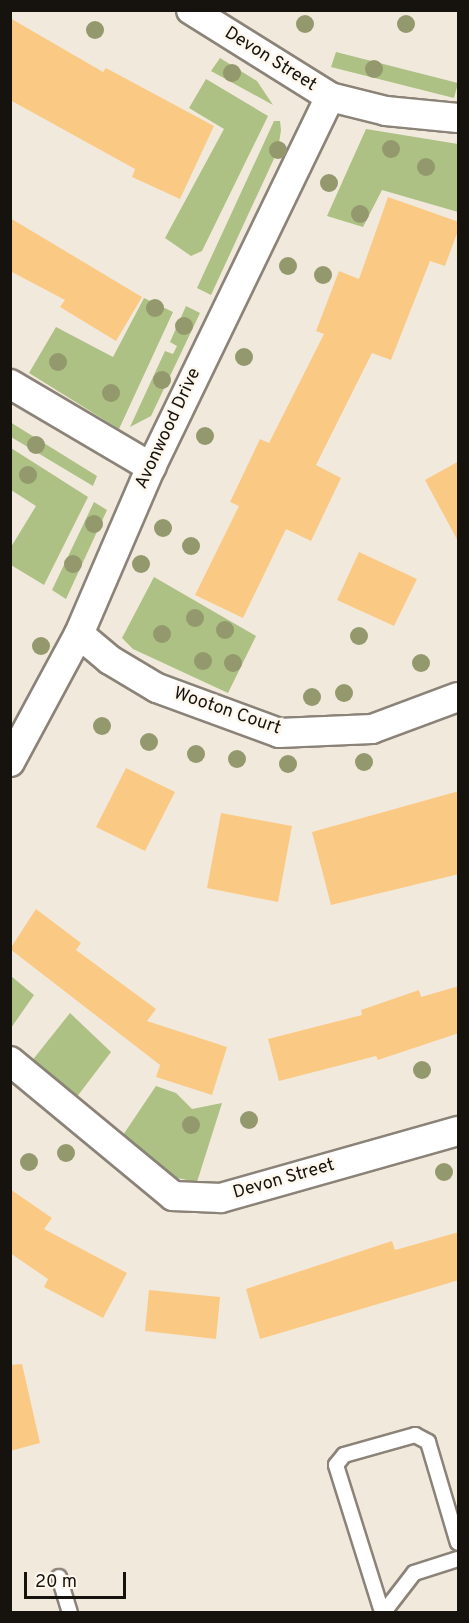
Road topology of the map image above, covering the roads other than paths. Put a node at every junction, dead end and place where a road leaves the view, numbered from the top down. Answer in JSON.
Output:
{"nodes":[{"id":1,"x":191,"y":10,"type":"edge"},
{"id":2,"x":330,"y":97,"type":"junction"},
{"id":3,"x":459,"y":118,"type":"edge"},
{"id":4,"x":10,"y":384,"type":"edge"},
{"id":5,"x":151,"y":467,"type":"junction"},
{"id":6,"x":79,"y":634,"type":"junction"},
{"id":7,"x":459,"y":697,"type":"edge"},
{"id":8,"x":10,"y":762,"type":"edge"},
{"id":9,"x":10,"y":1061,"type":"edge"},
{"id":10,"x":459,"y":1131,"type":"edge"},
{"id":11,"x":459,"y":1543,"type":"edge"},
{"id":12,"x":459,"y":1559,"type":"edge"},
{"id":13,"x":59,"y":1577,"type":"dead end"},
{"id":14,"x":70,"y":1612,"type":"edge"},
{"id":15,"x":383,"y":1612,"type":"edge"}],
"edges":[{"from":1,"to":2,"type":"street","name":"Devon Street"},
{"from":2,"to":3,"type":"street","name":"Devon Street"},
{"from":2,"to":5,"type":"street","name":"Avonwood Drive"},
{"from":4,"to":5,"type":"street"},
{"from":5,"to":6,"type":"street","name":"Avonwood Drive"},
{"from":6,"to":7,"type":"street","name":"Wooton Court"},
{"from":6,"to":8,"type":"street","name":"Avonwood Drive"},
{"from":9,"to":10,"type":"street","name":"Devon Street"},
{"from":11,"to":15,"type":"lane"},
{"from":12,"to":15,"type":"lane"},
{"from":13,"to":14,"type":"lane"}]}
